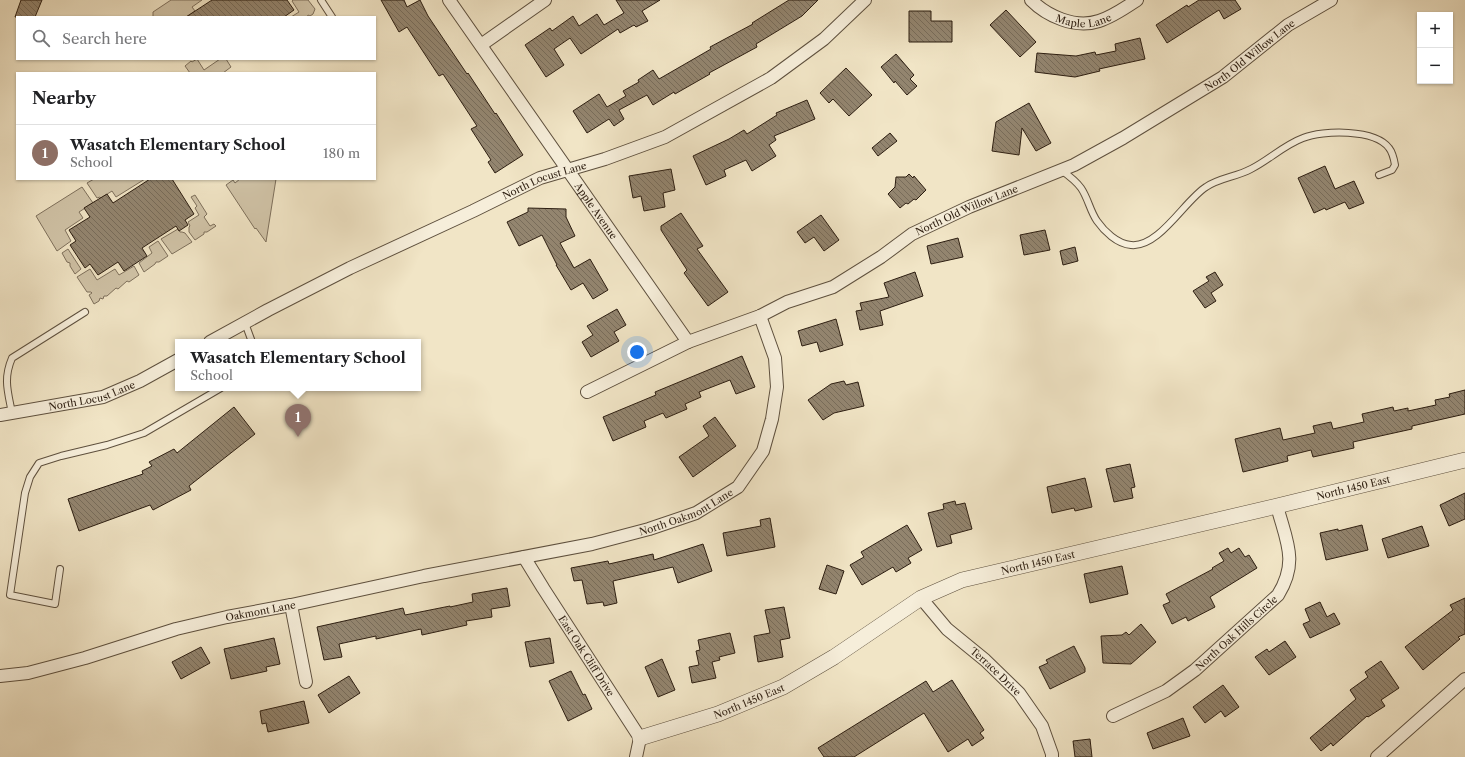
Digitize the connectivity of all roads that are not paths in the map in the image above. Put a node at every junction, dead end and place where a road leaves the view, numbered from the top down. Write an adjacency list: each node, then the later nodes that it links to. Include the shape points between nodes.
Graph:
1 (321, 0): 8 (lane)
2 (449, 0): 9 (street, Apple Avenue)
3 (545, 0): 9 (street)
4 (865, 0): 10 (street, North Locust Lane, via 824,39 771,78 665,137)
5 (1031, 0): 6 (street, Maple Lane, via 1056,18 1074,24 1098,22)
6 (1137, 0)
7 (1331, 0): 11 (street, North Old Willow Lane, via 1288,24 1216,81 1123,138)
8 (331, 16)
9 (480, 45): 10 (street, Apple Avenue)
10 (568, 170): 15 (street, North Locust Lane, via 540,178 350,268); 18 (street, Apple Avenue)
11 (1061, 170): 12 (lane, via 1081,187 1096,220 1110,236 1130,245 1140,244 1152,238 1205,187 1252,169 1291,144 1315,134 1351,133 1368,135 1383,142 1390,148 1395,165 1392,170); 14 (street, North Old Willow Lane, via 969,207 912,234 881,257 833,286 787,302)
12 (1379, 175)
13 (85, 312): 22 (lane, via 12,358 6,380)
14 (760, 316): 18 (street, North Old Willow Lane); 25 (street, North Oakmont Lane, via 775,358 777,387 763,451 738,487 696,513 649,529 592,544)
15 (245, 323): 16 (street, North Locust Lane); 17 (lane)
16 (216, 339)
17 (251, 339)
18 (688, 342): 21 (street, North Old Willow Lane)
19 (175, 362): 22 (street, North Locust Lane, via 103,397)
20 (216, 391): 26 (lane, via 144,433 39,463 30,477 25,493 10,595 55,604)
21 (588, 392)
22 (6, 414)
23 (1465, 460): 24 (street, North 1450 East)
24 (1277, 506): 27 (street, North 1450 East, via 962,580); 32 (street, North Oak Hills Circle, via 1290,563 1284,586 1278,596 1195,670 1166,691)
25 (524, 557): 28 (street, Oakmont Lane); 33 (street, East Oak Cliff Drive)
26 (60, 569)
27 (921, 598): 33 (street, North 1450 East, via 834,657 783,686 718,714); 35 (street, Terrace Drive, via 947,629 985,660 1019,693 1042,726)
28 (291, 605): 29 (street, Oakmont Lane, via 220,618 85,658 28,673); 31 (street)
29 (0, 676)
30 (1465, 679): 36 (street)
31 (306, 682)
32 (1113, 716)
33 (640, 738): 34 (street)
34 (636, 757)
35 (1052, 757)
36 (1377, 757)

